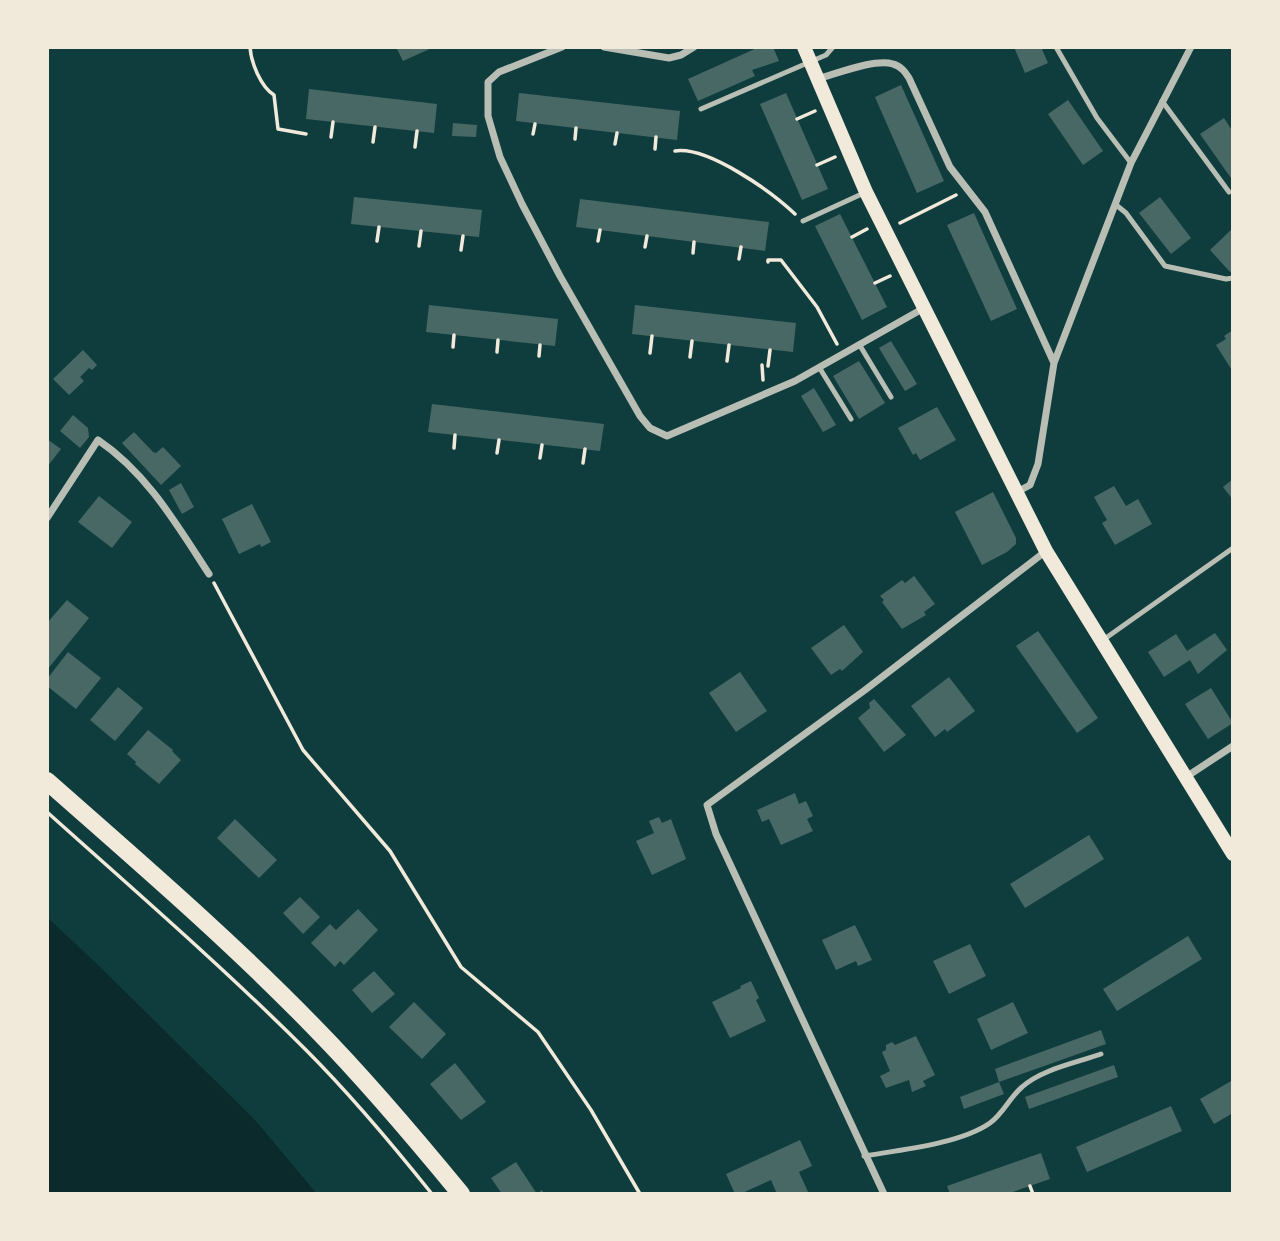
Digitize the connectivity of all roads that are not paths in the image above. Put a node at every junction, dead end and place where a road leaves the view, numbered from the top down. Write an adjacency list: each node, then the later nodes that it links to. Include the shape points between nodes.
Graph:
1 (562, 47): 21 (street, via 499,72 488,82 488,116 500,157 522,204 640,416 650,428 667,436)
2 (604, 47): 3 (street, via 669,58)
3 (694, 47)
4 (804, 47): 8 (main road)
5 (833, 47): 8 (lane)
6 (1056, 47): 12 (lane, via 1097,118)
7 (1191, 47): 10 (street)
8 (810, 62): 9 (main road); 11 (lane)
9 (817, 79): 13 (main road); 20 (street, via 874,64 896,64 909,78 950,167 985,212)
10 (1162, 101): 12 (street); 14 (lane)
11 (701, 109)
12 (1131, 163): 15 (street)
13 (866, 192): 16 (lane); 18 (main road)
14 (1229, 192)
15 (1115, 204): 17 (lane, via 1165,266); 20 (street)
16 (803, 221)
17 (1233, 278)
18 (923, 309): 19 (street); 24 (main road)
19 (859, 344): 21 (street); 22 (lane)
20 (1054, 363): 24 (street, via 1038,464 1030,485)
21 (819, 367): 23 (lane)
22 (891, 397)
23 (851, 419)
24 (1016, 493): 27 (main road)
25 (47, 519): 28 (street, via 98,440 120,454 166,507)
26 (1233, 548): 29 (lane)
27 (1046, 551): 29 (main road); 35 (street, via 707,805 716,834)
28 (208, 574)
29 (1103, 640): 31 (main road)
30 (1233, 746): 31 (street)
31 (1186, 777): 33 (main road)
32 (47, 781): 36 (main road, via 228,943 316,1029 391,1109)
33 (1233, 854)
34 (1101, 1054): 35 (lane, via 1023,1086 990,1123 964,1135)
35 (864, 1156): 37 (street)
36 (461, 1194)
37 (884, 1194)

